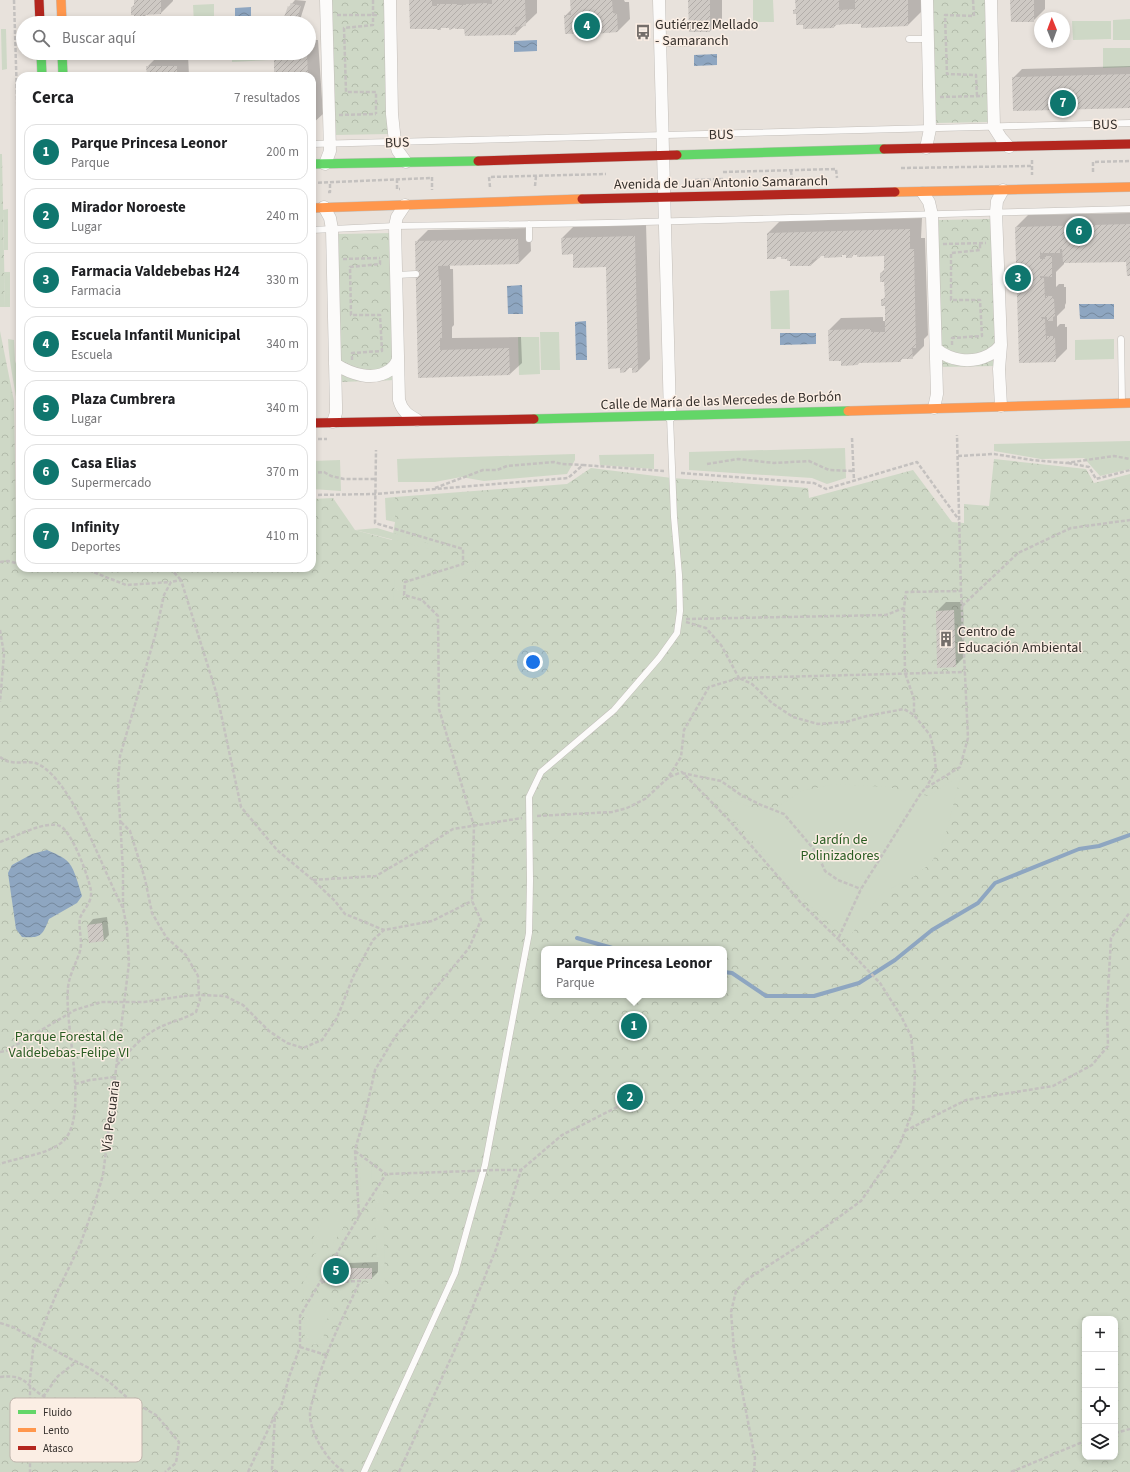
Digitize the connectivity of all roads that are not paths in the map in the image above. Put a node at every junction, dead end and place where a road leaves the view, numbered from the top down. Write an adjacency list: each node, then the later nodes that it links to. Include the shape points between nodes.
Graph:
1 (39, 0): 8 (street)
2 (61, 0): 9 (street)
3 (326, 0): 24 (street)
4 (390, 0): 22 (street, via 392,114)
5 (659, 0): 12 (street)
6 (927, 0): 11 (street)
7 (990, 0): 19 (street)
8 (40, 16)
9 (62, 16)
10 (909, 39): 11 (lane)
11 (928, 39): 20 (street)
12 (660, 43): 13 (lane); 21 (street)
13 (689, 43)
14 (41, 60): 16 (street)
15 (62, 60): 17 (street)
16 (42, 72)
17 (63, 72)
18 (1130, 124): 19 (lane, BUS)
19 (994, 127): 20 (lane, BUS); 26 (street)
20 (930, 129): 21 (lane, BUS); 27 (street)
21 (663, 135): 22 (lane, BUS); 28 (street)
22 (395, 142): 24 (lane, BUS); 29 (street)
23 (316, 144): 24 (lane, BUS)
24 (330, 144): 31 (street)
25 (1130, 144): 26 (street, Avenida de Juan Antonio Samaranch)
26 (1009, 147): 27 (street, Avenida de Juan Antonio Samaranch)
27 (926, 148): 28 (street, Avenida de Juan Antonio Samaranch)
28 (664, 156): 29 (street, Avenida de Juan Antonio Samaranch); 35 (street)
29 (406, 162): 31 (street, Avenida de Juan Antonio Samaranch)
30 (316, 164): 31 (street, Avenida de Juan Antonio Samaranch)
31 (325, 164)
32 (1130, 187): 33 (street, Avenida de Juan Antonio Samaranch)
33 (1003, 190): 34 (street, Avenida de Juan Antonio Samaranch); 40 (street, via 997,202)
34 (923, 193): 35 (street, Avenida de Juan Antonio Samaranch); 41 (street, via 929,202)
35 (664, 197): 36 (street, Avenida de Juan Antonio Samaranch); 42 (street)
36 (405, 205): 37 (street, Avenida de Juan Antonio Samaranch); 44 (street, via 397,217)
37 (324, 207): 38 (street, Avenida de Juan Antonio Samaranch); 45 (street)
38 (316, 208)
39 (1130, 208): 40 (lane)
40 (996, 212): 41 (lane); 51 (street)
41 (932, 215): 42 (lane); 52 (street)
42 (665, 221): 43 (lane); 58 (street)
43 (530, 224): 44 (lane); 47 (lane)
44 (395, 226): 45 (lane); 49 (street)
45 (332, 229): 46 (lane); 54 (street)
46 (316, 230)
47 (529, 239)
48 (416, 274): 49 (lane)
49 (397, 275): 53 (street)
50 (1121, 339): 55 (lane)
51 (1001, 345): 52 (street, via 990,355 969,360 944,356); 56 (street)
52 (936, 348): 57 (street, via 937,394)
53 (398, 360): 54 (street, via 391,370 370,376 346,371); 59 (street, via 401,407 406,414)
54 (335, 364): 60 (street, via 336,413)
55 (1126, 403): 56 (street, Calle de María de las Mercedes de Borbón)
56 (1001, 406): 57 (street, Calle de María de las Mercedes de Borbón)
57 (934, 408): 58 (street, Calle de María de las Mercedes de Borbón)
58 (670, 416): 59 (street, Calle de María de las Mercedes de Borbón); 62 (lane, via 679,575 680,611 677,633 614,710 541,772 529,798 529,933 484,1165 455,1273)
59 (417, 420): 60 (street, Calle de María de las Mercedes de Borbón)
60 (333, 422): 61 (street, Calle de María de las Mercedes de Borbón)
61 (316, 423)
62 (364, 1472)

